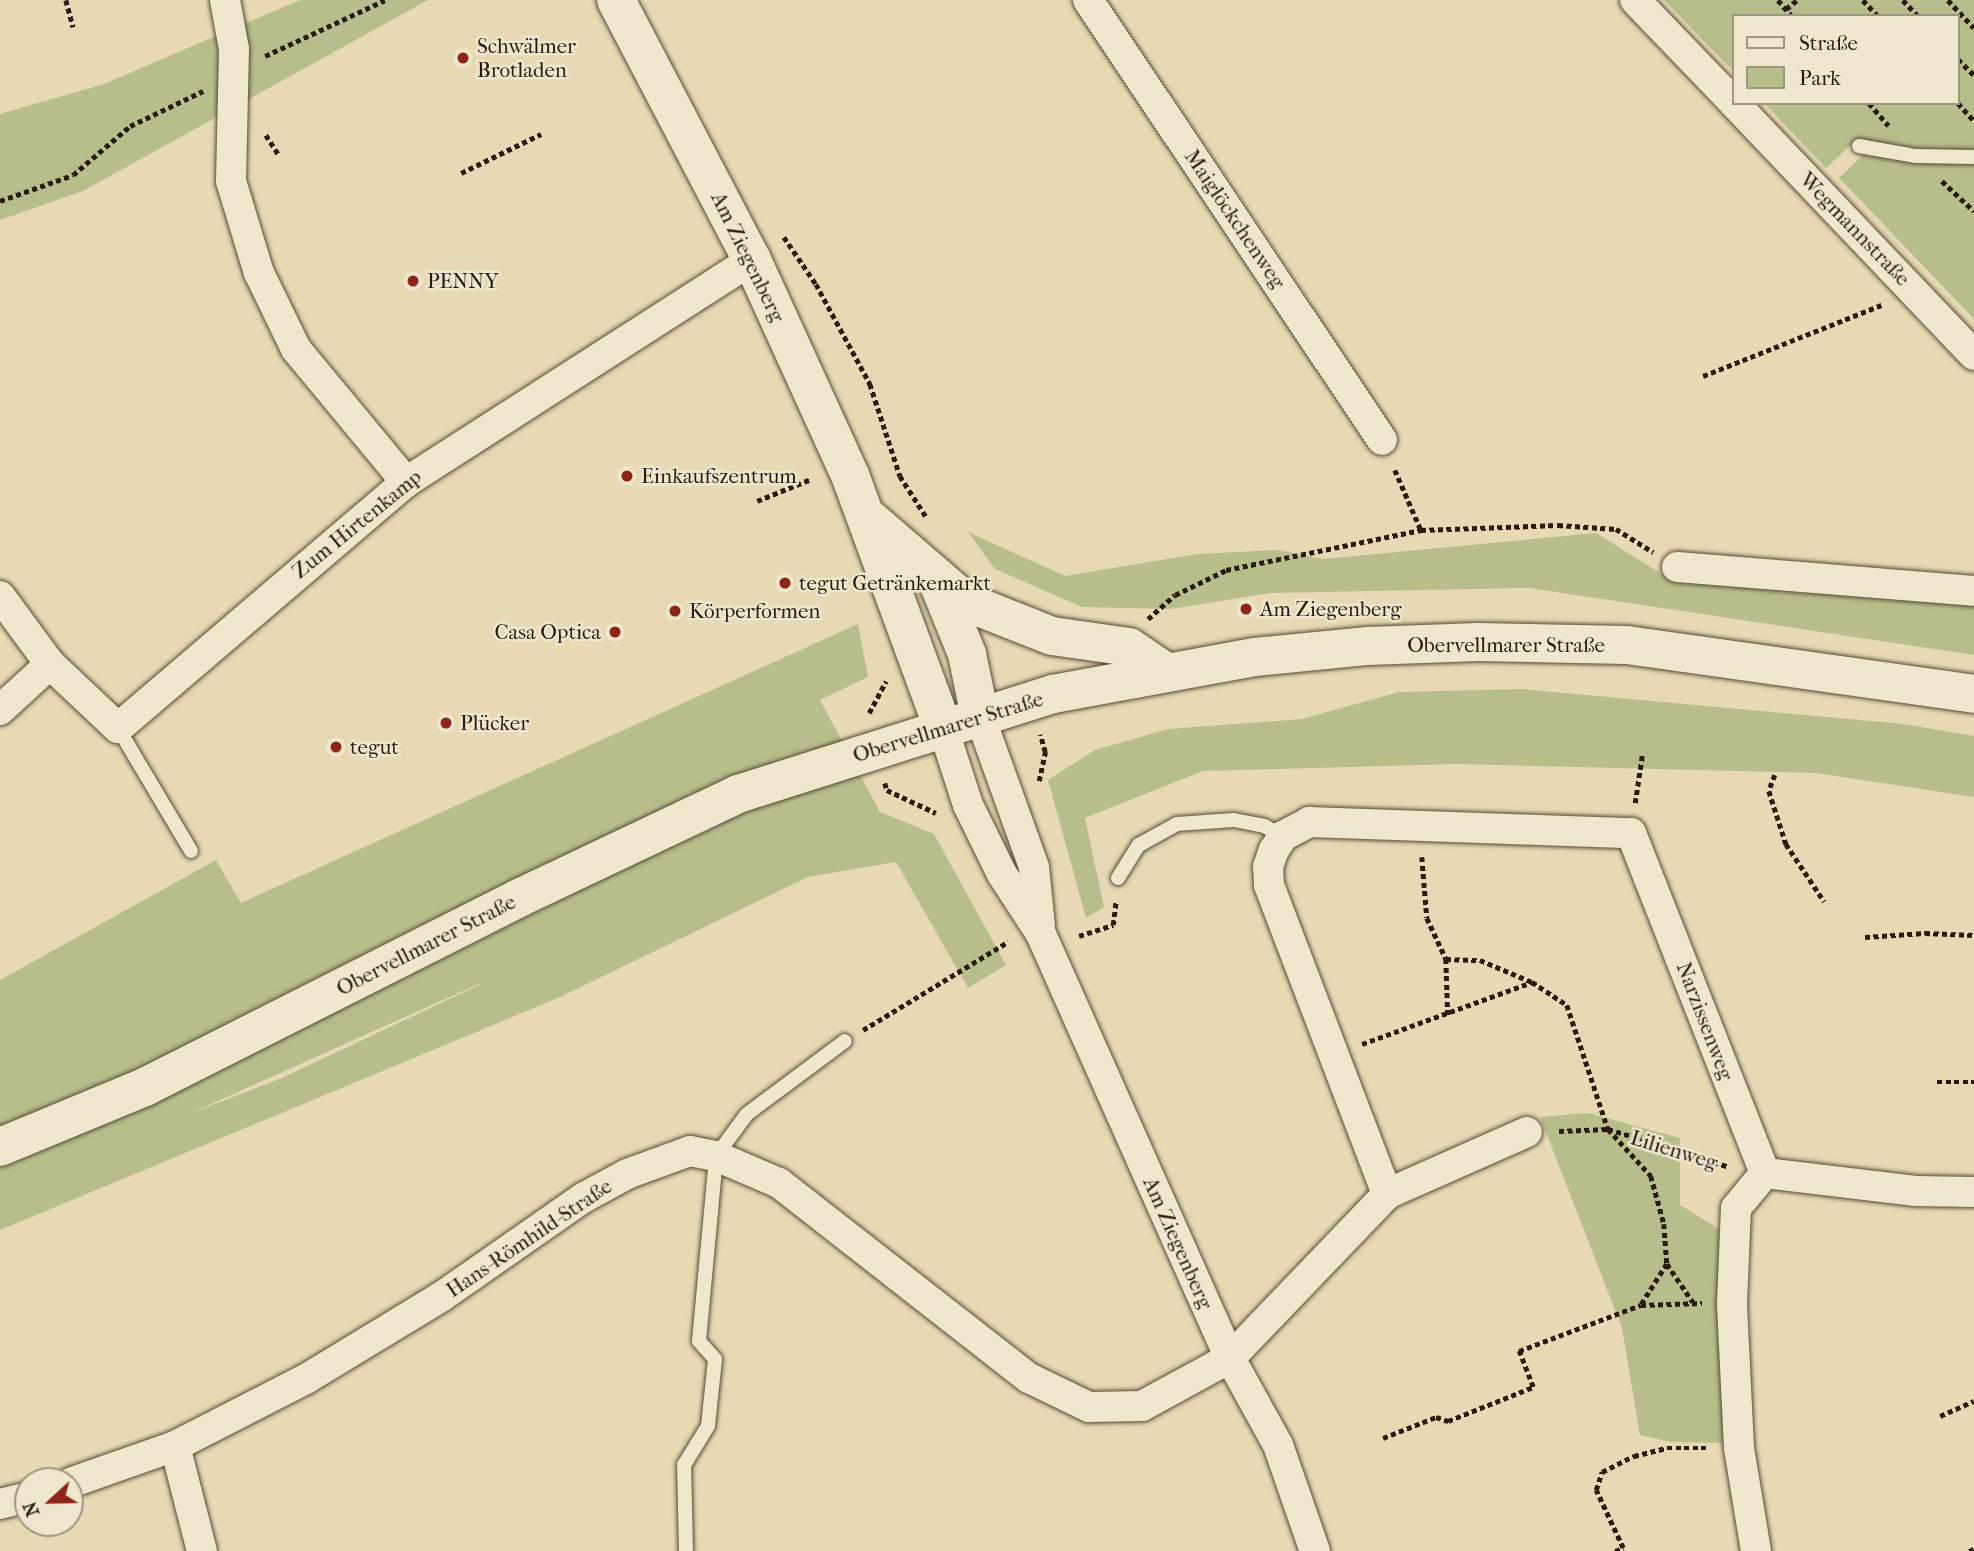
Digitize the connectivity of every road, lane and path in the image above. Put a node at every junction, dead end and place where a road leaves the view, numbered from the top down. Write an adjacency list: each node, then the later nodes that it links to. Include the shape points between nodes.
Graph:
1 (66, 0): 16 (path)
2 (225, 0): 20 (street, via 234,49)
3 (385, 0): 20 (path, via 284,44)
4 (616, 0): 31 (main road, Am Ziegenberg)
5 (1088, 0): 35 (street, Maiglöckchenweg)
6 (1636, 0): 21 (street, Wegmannstraße)
7 (1778, 0): 12 (path)
8 (1797, 0): 12 (path)
9 (1863, 0): 14 (path)
10 (1903, 0): 15 (path)
11 (1948, 0): 17 (path)
12 (1786, 9): 13 (path)
13 (1790, 14)
14 (1876, 14)
15 (1915, 14)
16 (73, 27)
17 (1974, 28)
18 (1960, 60): 19 (path)
19 (1974, 75)
20 (232, 78): 29 (path, via 130,126 73,175); 37 (street, via 231,181 259,273 296,349)
21 (1732, 101)
22 (1736, 105): 32 (street, Wegmannstraße)
23 (1960, 105): 24 (path)
24 (1974, 121)
25 (541, 134): 28 (path)
26 (1860, 146): 27 (lane, via 1916,156)
27 (1974, 157)
28 (461, 173)
29 (0, 201)
30 (782, 234): 40 (path, via 816,284 870,384 900,476)
31 (752, 261): 37 (street, Zum Hirtenkamp); 39 (main road, Am Ziegenberg)
32 (1913, 290): 33 (street, Wegmannstraße); 34 (path)
33 (1974, 355)
34 (1703, 376)
35 (1382, 440): 41 (path)
36 (811, 479): 38 (path)
37 (405, 482): 52 (street, Zum Hirtenkamp)
38 (757, 501)
39 (870, 519): 43 (main road); 53 (main road, Am Ziegenberg)
40 (929, 521)
41 (1421, 530): 42 (path, via 1558,525 1616,530); 46 (path, via 1226,570 1175,595)
42 (1676, 567): 44 (street)
43 (937, 578): 48 (main road, via 966,602 1052,636 1129,647); 51 (main road, via 967,654)
44 (1974, 591)
45 (0, 596): 47 (street)
46 (1144, 622)
47 (50, 664): 50 (street); 52 (street)
48 (1166, 672): 49 (main road, Obervellmarer Straße, via 1368,646 1627,645); 51 (main road, Obervellmarer Straße, via 1053,694)
49 (1974, 694)
50 (0, 710)
51 (980, 717): 53 (main road, Obervellmarer Straße); 64 (street, Am Ziegenberg, via 1034,867)
52 (118, 728): 61 (lane)
53 (943, 728): 64 (street, Am Ziegenberg, via 968,805 1002,874); 78 (main road, Obervellmarer Straße, via 738,794 519,898 145,1087)
54 (1045, 752): 56 (path)
55 (1642, 756): 59 (path)
56 (1039, 773)
57 (1775, 775): 63 (path, via 1769,791 1786,844)
58 (1420, 827): 59 (street); 60 (street, via 1309,822); 69 (path, via 1427,918)
59 (1631, 833): 80 (street, Narzissenweg)
60 (1283, 836): 62 (lane, via 1264,826 1234,820 1177,824 1139,845); 73 (street, via 1268,867 1269,884)
61 (191, 851)
62 (1118, 878): 66 (path, via 1113,925)
63 (1824, 901)
64 (1041, 934): 87 (street, Am Ziegenberg)
65 (1974, 935): 67 (path)
66 (1079, 936)
67 (1865, 937)
68 (1009, 941): 72 (path)
69 (1447, 959): 70 (path, via 1480,960); 71 (path)
70 (1532, 982): 71 (path); 76 (path, via 1567,1005)
71 (1448, 1016): 73 (path)
72 (845, 1041): 79 (lane, via 747,1114)
73 (1333, 1054): 82 (street)
74 (1937, 1082): 75 (path)
75 (1974, 1082)
76 (1608, 1129): 77 (path, Lilienweg); 80 (path, Lilienweg, via 1705,1163); 83 (path, via 1651,1176 1664,1224)
77 (1527, 1132): 82 (street)
78 (0, 1147)
79 (716, 1156): 87 (street, Hans-Römhild-Straße, via 779,1184 1029,1378 1089,1407 1142,1406); 91 (street, Hans-Römhild-Straße, via 690,1151 627,1174 583,1198 441,1297 306,1379); 97 (lane, via 699,1341 715,1359 708,1426 684,1465)
80 (1765, 1173): 81 (street, via 1916,1191); 85 (street, via 1736,1208)
81 (1974, 1192)
82 (1387, 1194): 87 (street)
83 (1667, 1264): 84 (path); 86 (path)
84 (1693, 1302): 85 (path); 86 (path)
85 (1732, 1303): 92 (street)
86 (1641, 1305): 90 (path, via 1519,1351 1533,1387 1448,1421 1436,1417)
87 (1230, 1358): 98 (street, Am Ziegenberg, via 1278,1445)
88 (1974, 1401): 89 (path)
89 (1940, 1416)
90 (1383, 1438)
91 (175, 1446): 93 (street, Hans-Römhild-Straße); 96 (street)
92 (1739, 1448): 95 (path, via 1667,1448 1634,1456 1602,1472 1595,1490); 100 (street)
93 (84, 1478)
94 (1974, 1549): 101 (path)
95 (1624, 1550): 99 (path)
96 (202, 1551)
97 (686, 1551)
98 (1315, 1551)
99 (1615, 1551)
100 (1756, 1551)
101 (1969, 1551)

